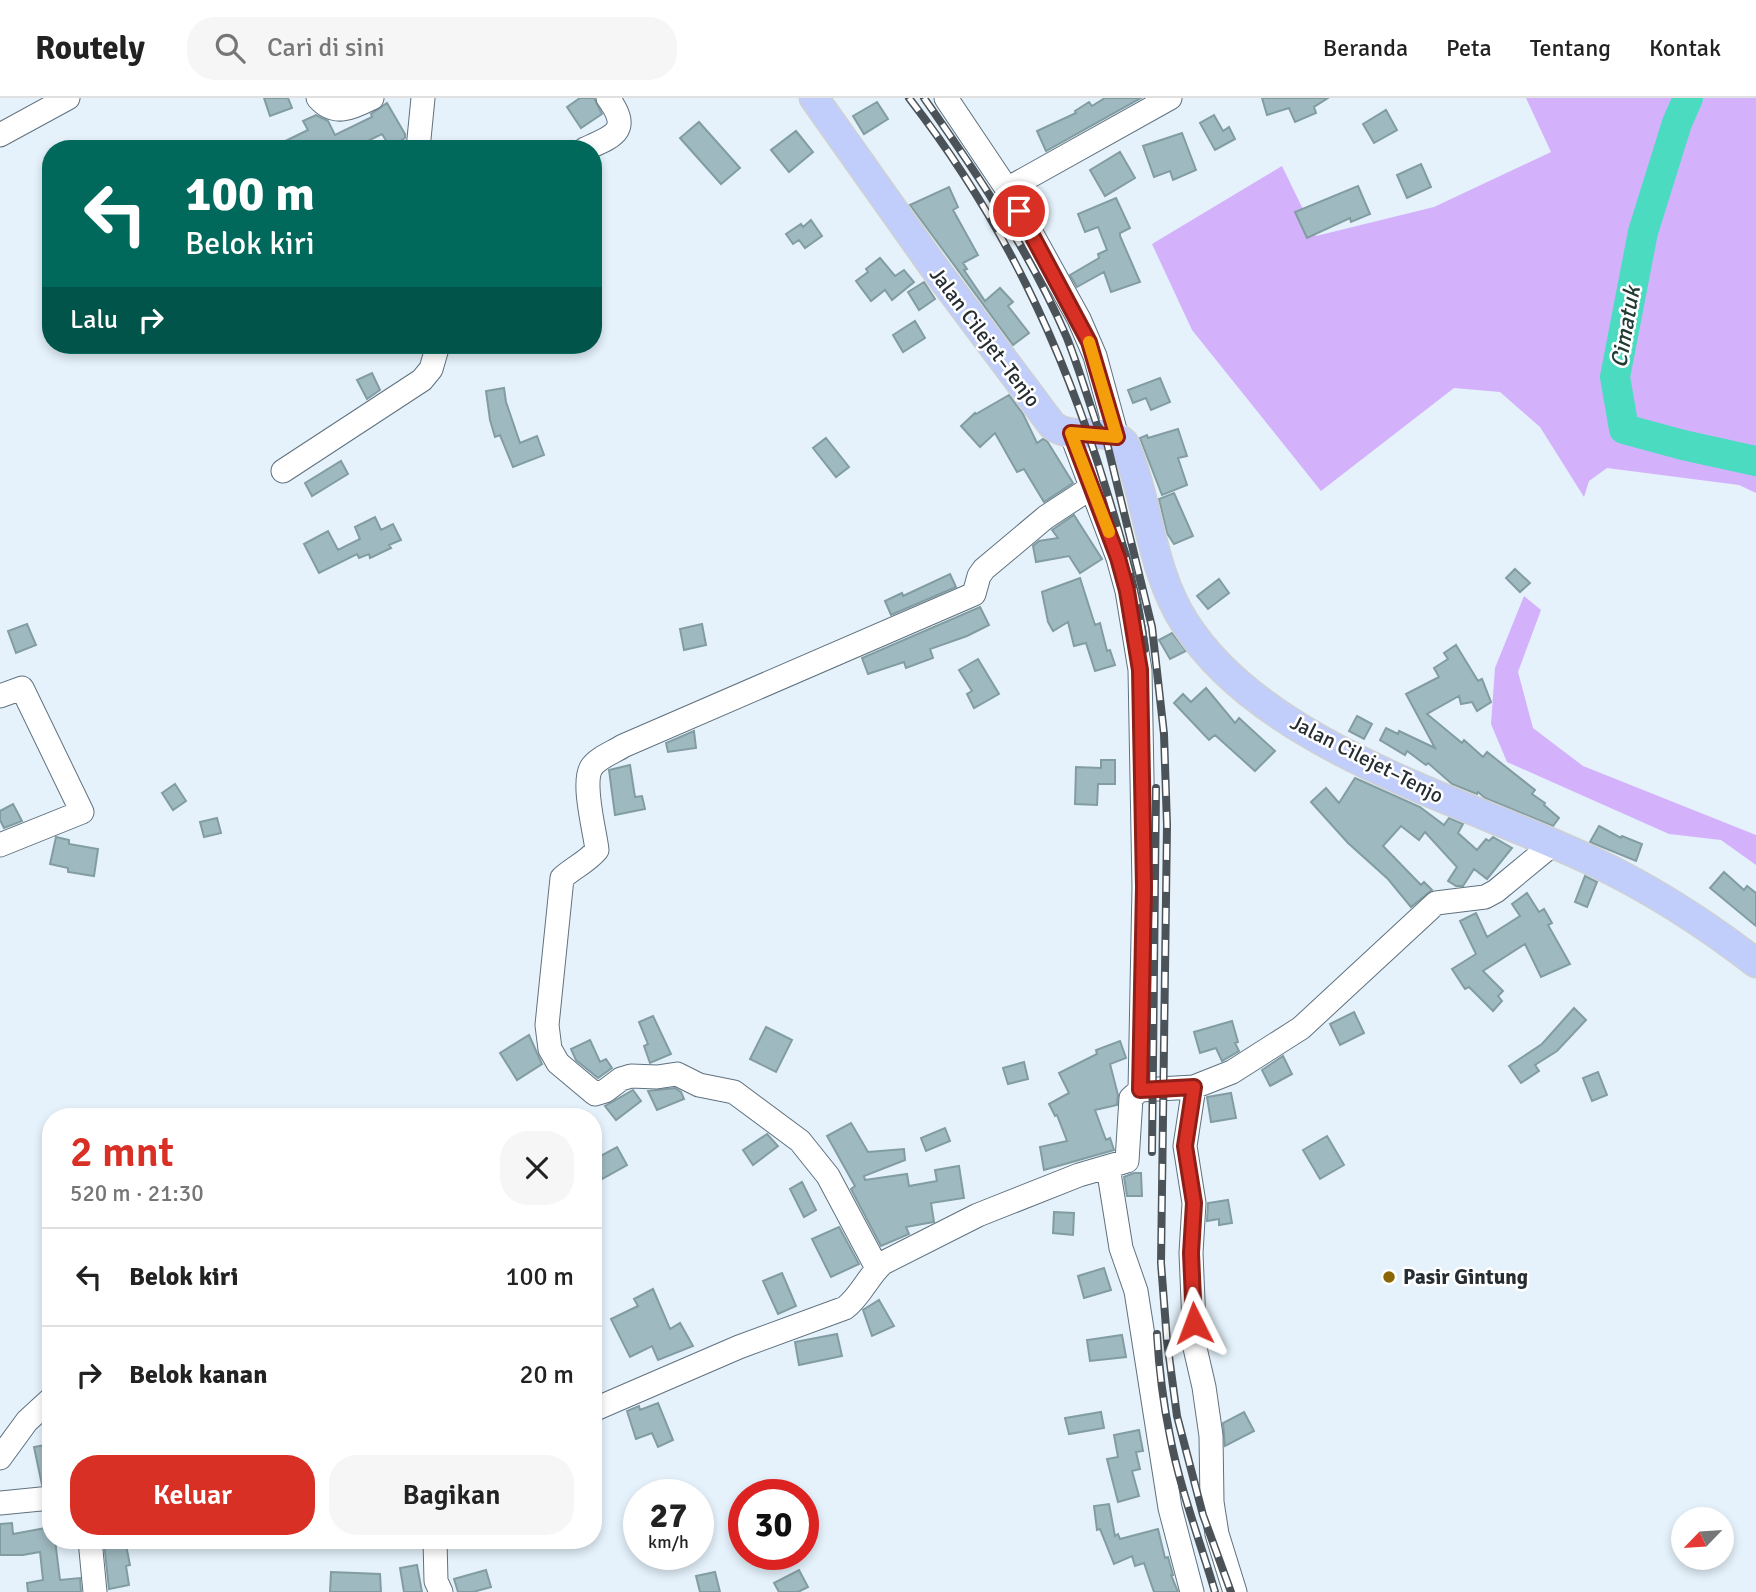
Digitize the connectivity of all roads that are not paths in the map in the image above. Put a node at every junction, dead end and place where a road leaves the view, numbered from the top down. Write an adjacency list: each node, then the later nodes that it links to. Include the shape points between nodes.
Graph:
1 (68, 98): 9 (street)
2 (318, 98): 3 (street, via 343,110)
3 (372, 98)
4 (422, 98): 10 (street)
5 (608, 98): 11 (street, via 619,113 618,127)
6 (814, 98): 14 (main road, Jalan Cilejet–Tenjo, via 1048,420 1056,429)
7 (946, 98): 12 (street)
8 (1170, 98): 12 (street)
9 (0, 135)
10 (419, 140)
11 (602, 142)
12 (1007, 190): 15 (street, via 1089,342)
13 (435, 354): 16 (street, via 422,380)
14 (1071, 433): 15 (main road, Jalan Cilejet–Tenjo); 17 (street)
15 (1117, 437): 19 (main road, Jalan Cilejet–Tenjo, via 1126,447 1163,576 1179,613 1201,646 1237,683 1349,755)
16 (283, 471)
17 (1092, 487): 23 (street, via 1125,582 1140,670 1144,887); 25 (street, via 1046,517 984,569 974,594 623,746 591,768 590,816 597,850 562,878 547,1025 550,1049 558,1063 595,1094 631,1076 677,1074 734,1093 807,1148 828,1177)
18 (0, 696): 20 (street, via 22,688 82,813)
19 (1553, 844): 21 (main road, Jalan Cilejet–Tenjo, via 1658,894); 22 (street, via 1486,897 1436,904 1301,1028 1232,1072)
20 (0, 845)
21 (1756, 963)
22 (1194, 1087): 23 (street); 36 (street, via 1185,1146 1194,1203 1195,1348 1211,1436 1217,1534)
23 (1140, 1090): 24 (street, via 1131,1098 1127,1161)
24 (1108, 1167): 25 (street, via 978,1215); 35 (street, via 1119,1239 1136,1292 1170,1508)
25 (877, 1268): 26 (street, via 845,1308 739,1347)
26 (602, 1406)
27 (42, 1407): 28 (street)
28 (0, 1458)
29 (42, 1499): 30 (street)
30 (0, 1503)
31 (91, 1549): 33 (street)
32 (435, 1549): 34 (street)
33 (95, 1592)
34 (441, 1592)
35 (1192, 1592)
36 (1235, 1592)

